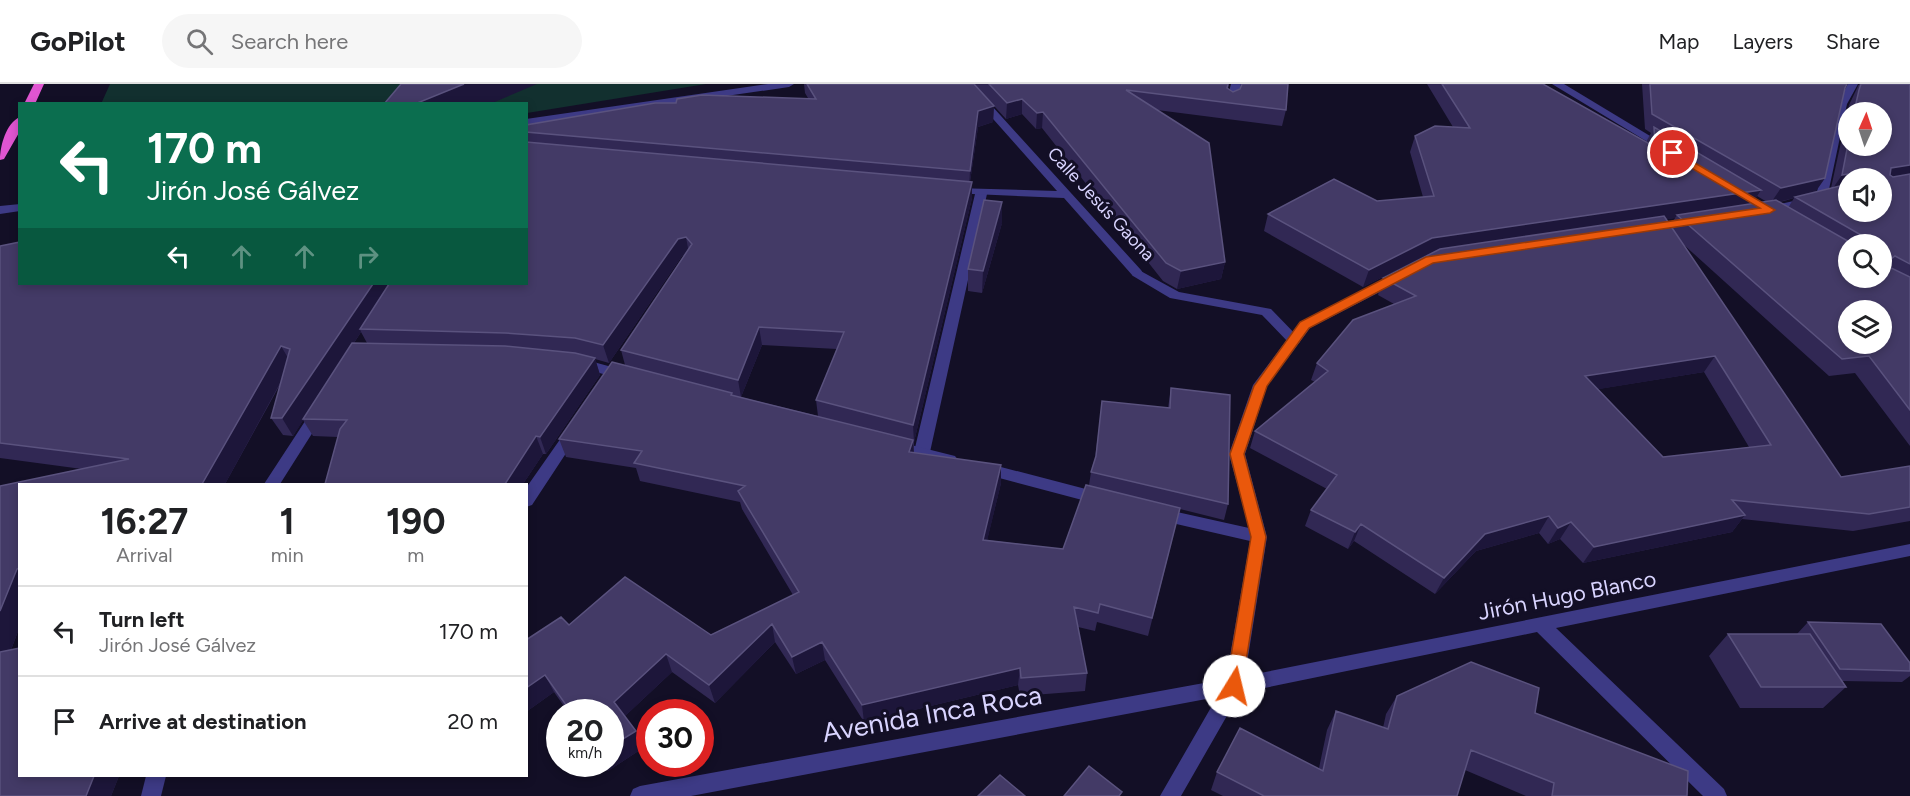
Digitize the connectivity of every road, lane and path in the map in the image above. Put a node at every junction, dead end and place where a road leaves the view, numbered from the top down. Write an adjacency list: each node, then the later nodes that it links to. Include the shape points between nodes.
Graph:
1 (39, 84): 7 (highway)
2 (789, 84): 9 (street)
3 (967, 84): 15 (street, Calle Jesús Gaona)
4 (1236, 84): 8 (street)
5 (1557, 84): 12 (street)
6 (1852, 84): 17 (street, via 1842,104)
7 (30, 102)
8 (1231, 103)
9 (528, 122)
10 (18, 124): 11 (highway)
11 (0, 156)
12 (1678, 156)
13 (947, 191): 14 (street)
14 (981, 194): 15 (street); 28 (street)
15 (1066, 195): 22 (street, Calle Jesús Gaona, via 1137,273 1175,295 1266,312)
16 (1838, 195): 17 (street)
17 (1822, 197): 20 (street)
18 (18, 207): 19 (street)
19 (0, 210)
20 (1747, 213)
21 (1411, 270): 22 (street, via 1305,325)
22 (1294, 340): 33 (street, via 1260,386 1237,454)
23 (569, 362): 24 (street)
24 (636, 378)
25 (327, 400): 29 (street)
26 (580, 422): 30 (street)
27 (880, 442): 28 (street)
28 (922, 452): 31 (street)
29 (273, 483)
30 (528, 498)
31 (1119, 504)
32 (1142, 510): 33 (street)
33 (1259, 537): 36 (street)
34 (1910, 549): 35 (street, Jirón Hugo Blanco)
35 (1539, 623): 36 (street, Jirón Hugo Blanco); 41 (street)
36 (1234, 686): 39 (street, Avenida Inca Roca); 40 (street)
37 (156, 777): 38 (street)
38 (151, 796)
39 (640, 796)
40 (1170, 796)
41 (1717, 796)

